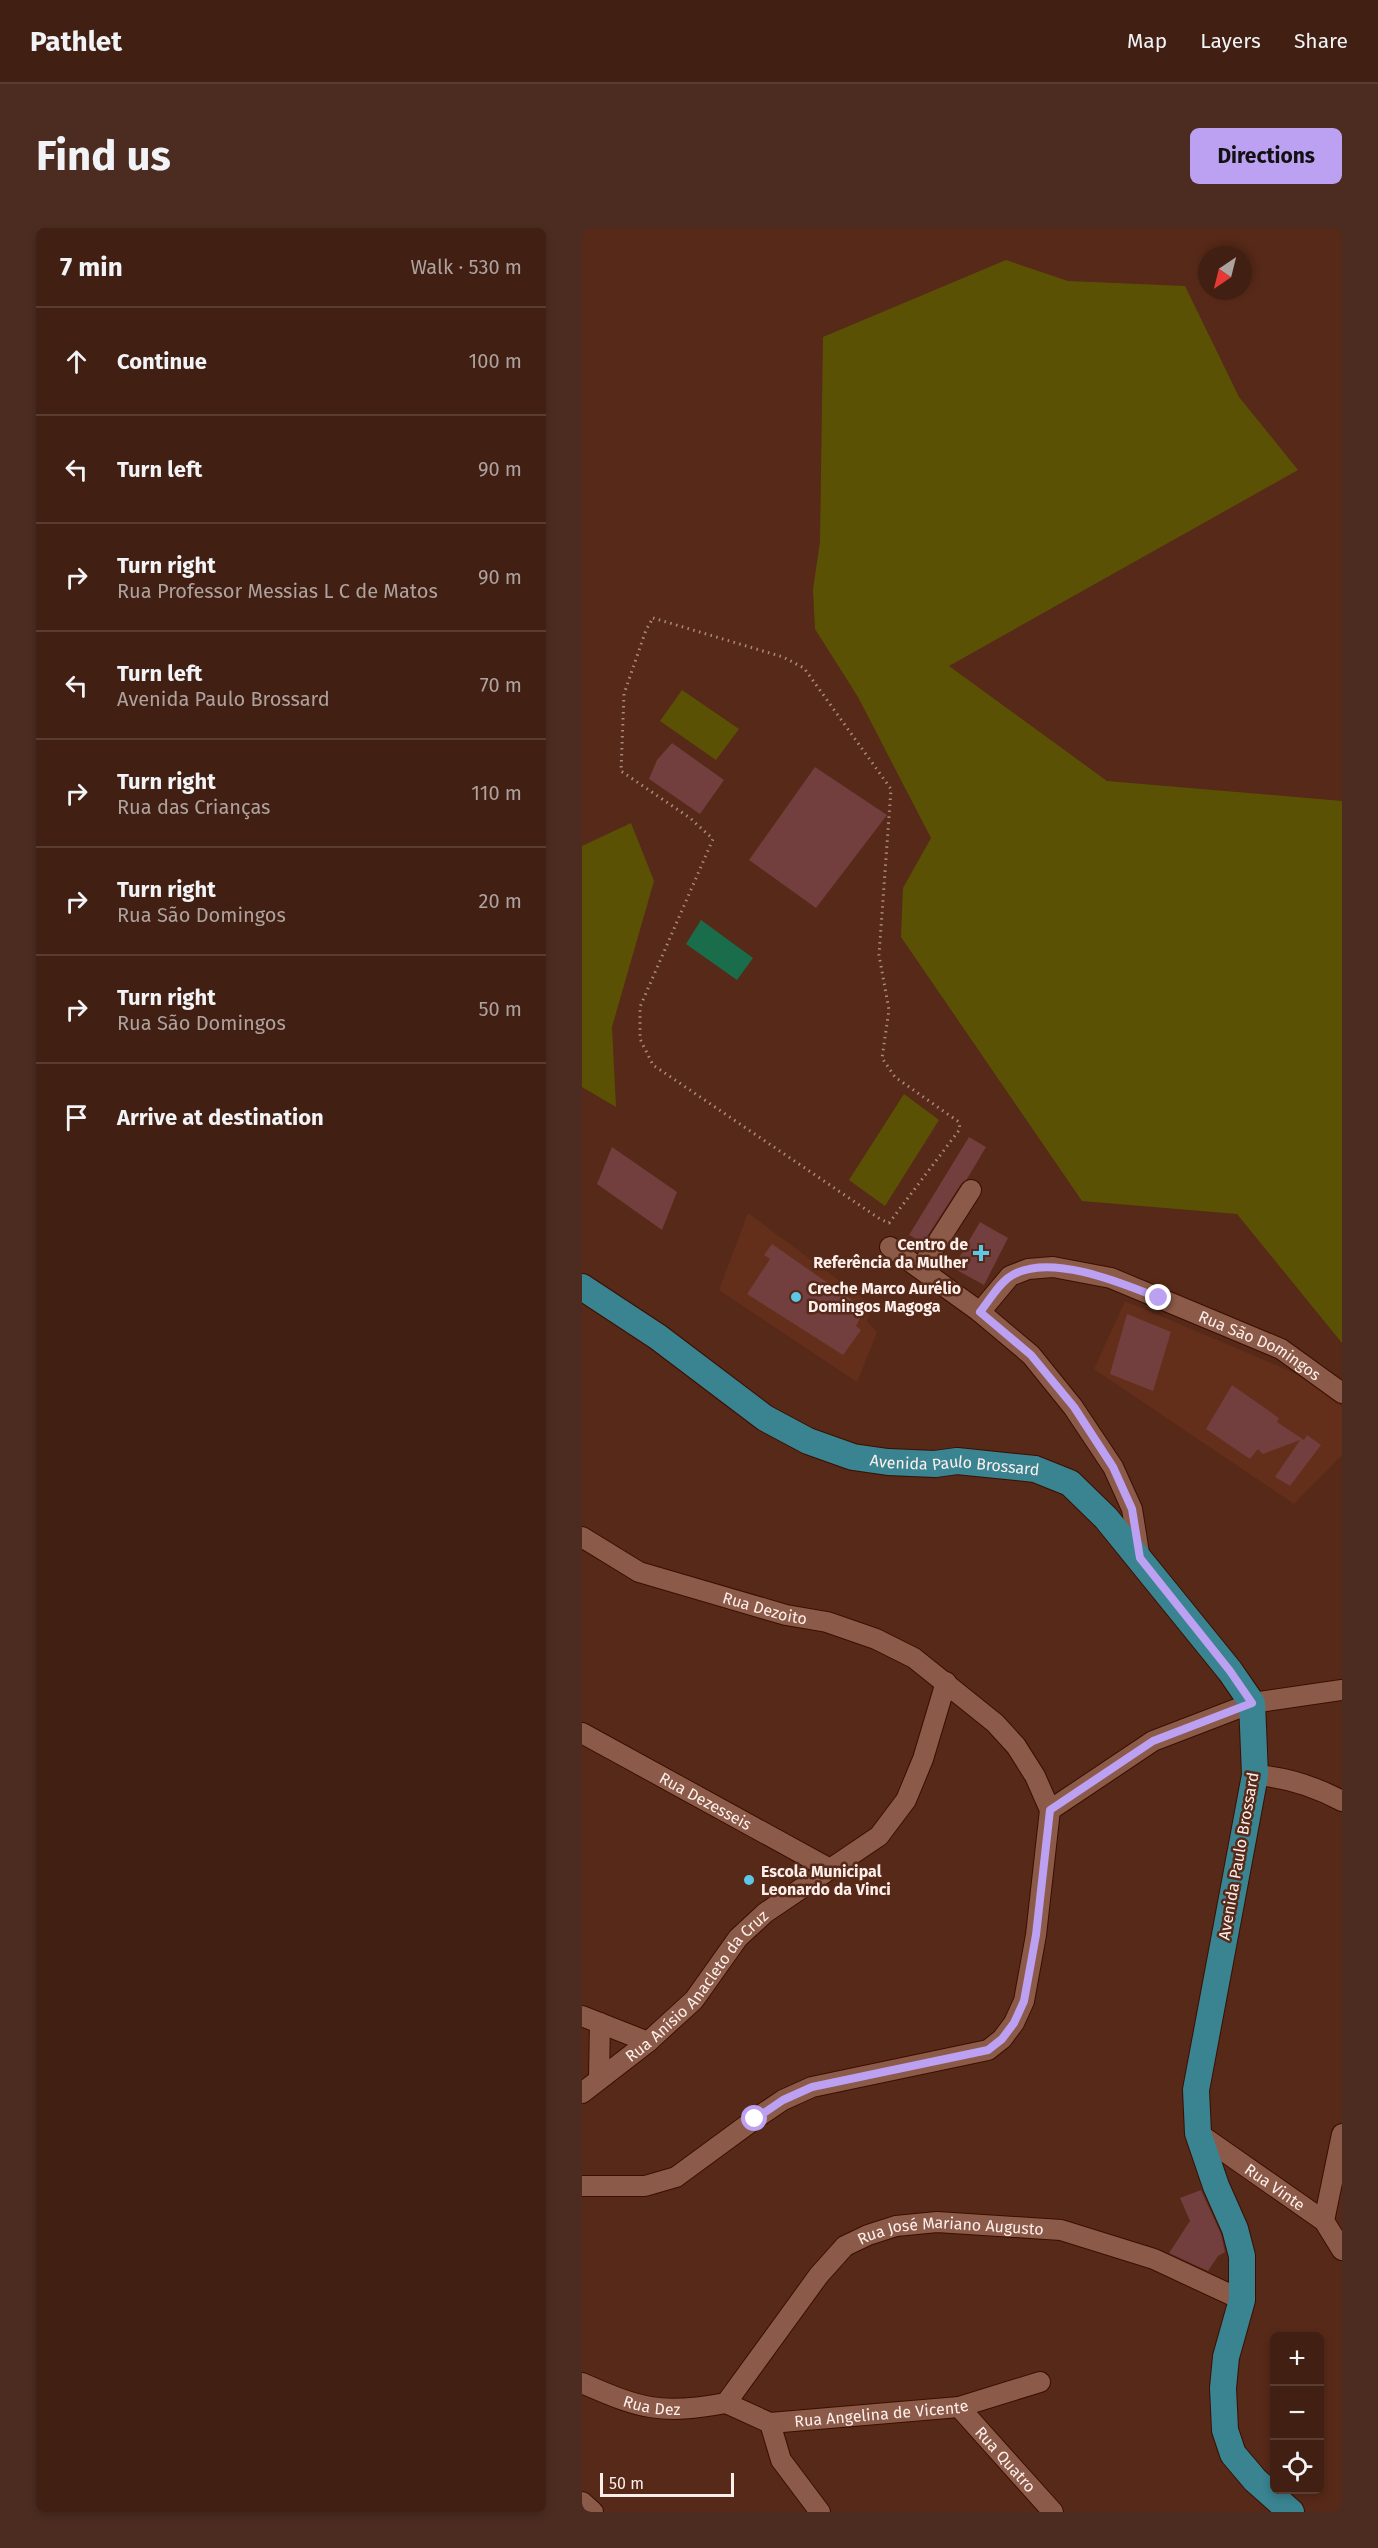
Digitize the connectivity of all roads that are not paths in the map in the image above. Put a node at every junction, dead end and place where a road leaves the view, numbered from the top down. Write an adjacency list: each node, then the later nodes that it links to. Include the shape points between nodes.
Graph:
1 (971, 1190): 3 (street)
2 (890, 1247): 3 (street)
3 (921, 1268): 5 (street)
4 (582, 1287): 8 (main road, Avenida Paulo Brossard, via 658,1337 765,1418 808,1441 853,1457 888,1462 957,1461 1035,1468 1070,1483)
5 (980, 1312): 6 (street, Rua São Domingos, via 1010,1276 1028,1269 1053,1267 1111,1278 1281,1349); 8 (street, via 1031,1355 1074,1407 1113,1467 1132,1509)
6 (1342, 1393)
7 (582, 1537): 9 (street, Rua Dezoito, via 639,1572 786,1615 826,1622 876,1640 914,1658)
8 (1140, 1558): 11 (main road, Avenida Paulo Brossard)
9 (946, 1682): 15 (street, Rua Dezoito, via 1016,1746); 16 (street, Rua Anísio Anacleto da Cruz, via 923,1760 906,1800 879,1836)
10 (1342, 1690): 11 (street)
11 (1252, 1703): 13 (main road, Avenida Paulo Brossard); 15 (street, via 1153,1741)
12 (582, 1733): 16 (street, Rua Dezesseis)
13 (1255, 1775): 14 (street, via 1280,1776); 21 (main road, Avenida Paulo Brossard, via 1196,2091)
14 (1342, 1801)
15 (1050, 1810): 23 (street, via 1024,2001 1002,2039 988,2050 812,2087 783,2100 676,2177 645,2186)
16 (830, 1869): 18 (street, Rua Anísio Anacleto da Cruz, via 765,1913 738,1938 694,2000)
17 (591, 2019): 18 (street); 19 (street)
18 (648, 2042): 19 (street, Rua Anísio Anacleto da Cruz)
19 (599, 2077): 20 (street, Rua Anísio Anacleto da Cruz)
20 (582, 2092)
21 (1198, 2133): 24 (street, Rua Vinte); 26 (main road, Avenida Paulo Brossard, via 1242,2256)
22 (1342, 2134): 24 (street)
23 (582, 2186)
24 (1324, 2221): 25 (street, Rua Vinte)
25 (1342, 2250)
26 (1242, 2300): 29 (street, Rua José Mariano Augusto, via 1154,2259 1061,2230 937,2222 896,2226 845,2247 819,2275); 36 (main road, Avenida Paulo Brossard, via 1226,2357 1225,2430 1233,2454)
27 (1040, 2382): 30 (street, Rua Angelina de Vicente)
28 (582, 2383): 29 (street, Rua Dez, via 649,2408 681,2410)
29 (726, 2403): 31 (street, Rua Angelina de Vicente)
30 (959, 2407): 31 (street, Rua Angelina de Vicente); 35 (street, Rua Quatro)
31 (770, 2423): 34 (street, via 781,2460)
32 (582, 2502): 33 (street)
33 (593, 2512)
34 (820, 2512)
35 (1053, 2512)
36 (1291, 2512)

